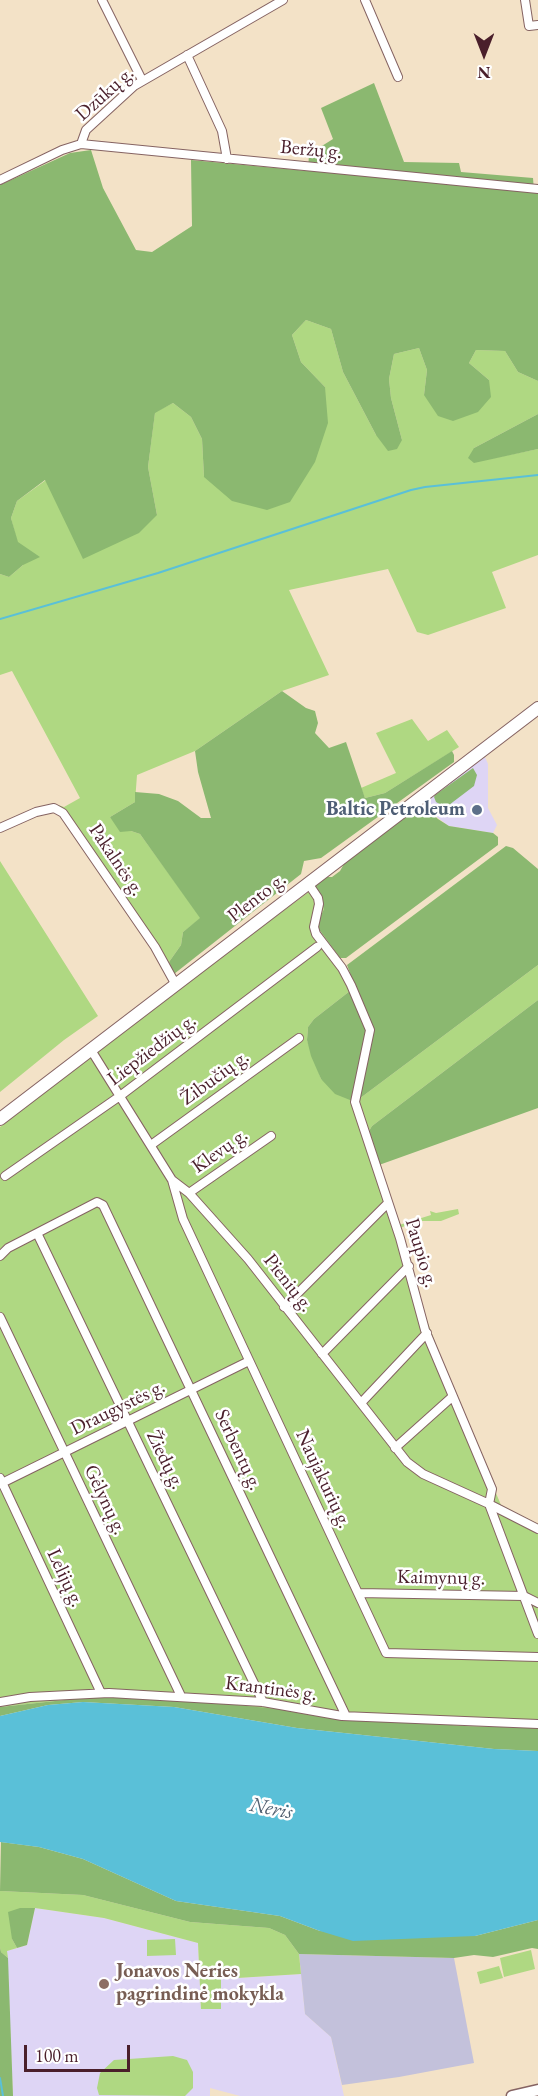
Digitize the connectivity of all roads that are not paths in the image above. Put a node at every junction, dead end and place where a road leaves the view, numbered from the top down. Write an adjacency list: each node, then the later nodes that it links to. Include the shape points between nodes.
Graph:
1 (102, 0): 8 (street)
2 (283, 0): 6 (street, Dzūkų g.)
3 (365, 0): 7 (street)
4 (525, 0): 5 (street, via 529,26)
5 (538, 25)
6 (187, 55): 8 (street, Dzūkų g.); 10 (street, via 218,120)
7 (398, 77)
8 (142, 80): 9 (street, Dzūkų g., via 86,130)
9 (81, 144): 10 (street, Beržų g.); 11 (street)
10 (227, 159): 12 (street, Beržų g.)
11 (0, 180)
12 (538, 189)
13 (538, 708): 15 (highway, Plento g.)
14 (0, 828): 17 (street, Pakalnės g., via 36,812 54,808 63,813 155,947)
15 (308, 883): 17 (highway, Plento g.); 27 (street, Paupio g., via 319,904 316,934 342,968 370,1030 355,1102)
16 (317, 947): 20 (street, Liepžiedžių g.)
17 (176, 985): 19 (highway, Plento g.)
18 (299, 1038): 23 (street, Žibučių g.)
19 (91, 1050): 20 (street, Pienių g.); 21 (highway, Plento g.)
20 (120, 1096): 23 (street, Pienių g.); 24 (street, Liepžiedžių g.)
21 (0, 1119)
22 (271, 1136): 26 (street, Klevų g.)
23 (151, 1145): 25 (street, Pienių g.)
24 (5, 1176)
25 (172, 1180): 26 (street, Pienių g.); 35 (street, Naujakurių g., via 183,1219)
26 (189, 1193): 31 (street, Pienių g., via 248,1259)
27 (388, 1203): 30 (street, Paupio g.); 31 (street)
28 (37, 1233): 29 (street); 36 (street, Serbentų g., via 100,1202); 39 (street, Žiedų g.)
29 (0, 1256)
30 (409, 1266): 33 (street, Paupio g.); 34 (street)
31 (284, 1307): 34 (street, Pienių g.)
32 (0, 1317): 41 (street, Gėlynų g.)
33 (427, 1333): 37 (street, Paupio g.); 38 (street)
34 (322, 1354): 38 (street, Pienių g.)
35 (249, 1361): 36 (street, Draugystės g.); 45 (street, Naujakurių g.)
36 (192, 1391): 39 (street, Draugystės g.); 54 (street, Serbentų g.)
37 (452, 1397): 40 (street); 43 (street, Paupio g., via 492,1489)
38 (361, 1404): 40 (street, Pienių g.)
39 (128, 1422): 41 (street, Draugystės g.); 53 (street, Žiedų g.)
40 (395, 1448): 43 (street, Pienių g., via 423,1474)
41 (64, 1452): 42 (street, Draugystės g.); 51 (street, Gėlynų g.)
42 (1, 1481): 50 (street, Lelijų g.)
43 (489, 1504): 44 (street, Pienių g.); 46 (street, Paupio g.)
44 (538, 1529)
45 (358, 1593): 46 (street, Kaimynų g.); 49 (street, Naujakurių g., via 386,1653)
46 (524, 1596): 47 (street); 48 (street, Paupio g.)
47 (538, 1603)
48 (538, 1634)
49 (538, 1657)
50 (101, 1693): 51 (street, Krantinės g.); 52 (street, Krantinės g.)
51 (180, 1696): 53 (street, Krantinės g.)
52 (0, 1702)
53 (263, 1702): 54 (street, Krantinės g.)
54 (346, 1716): 55 (street, Krantinės g.)
55 (538, 1724)
56 (538, 2090): 57 (main road)
57 (512, 2096)

